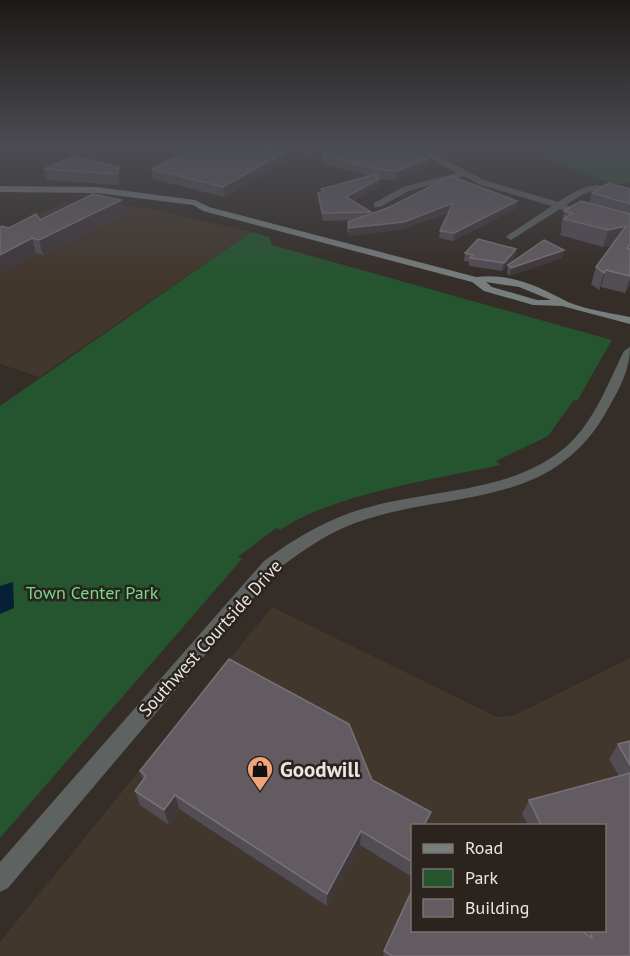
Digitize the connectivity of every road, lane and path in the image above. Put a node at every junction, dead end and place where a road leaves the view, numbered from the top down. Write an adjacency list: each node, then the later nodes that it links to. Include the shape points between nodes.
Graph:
1 (61, 191): 10 (main road, via 113,192 195,203)
2 (403, 191): 8 (street)
3 (513, 191): 9 (street)
4 (582, 191): 9 (street)
5 (613, 191): 6 (street)
6 (630, 195)
7 (0, 196): 10 (main road, via 72,197 186,210)
8 (377, 205)
9 (560, 206): 11 (street); 12 (street)
10 (206, 208): 13 (main road, via 476,280 488,289 527,300 562,303)
11 (600, 218)
12 (511, 237)
13 (630, 321)
14 (630, 351): 15 (street, Southwest Courtside Drive, via 580,441 549,466 507,483 347,519 309,537 270,566)
15 (0, 880)

